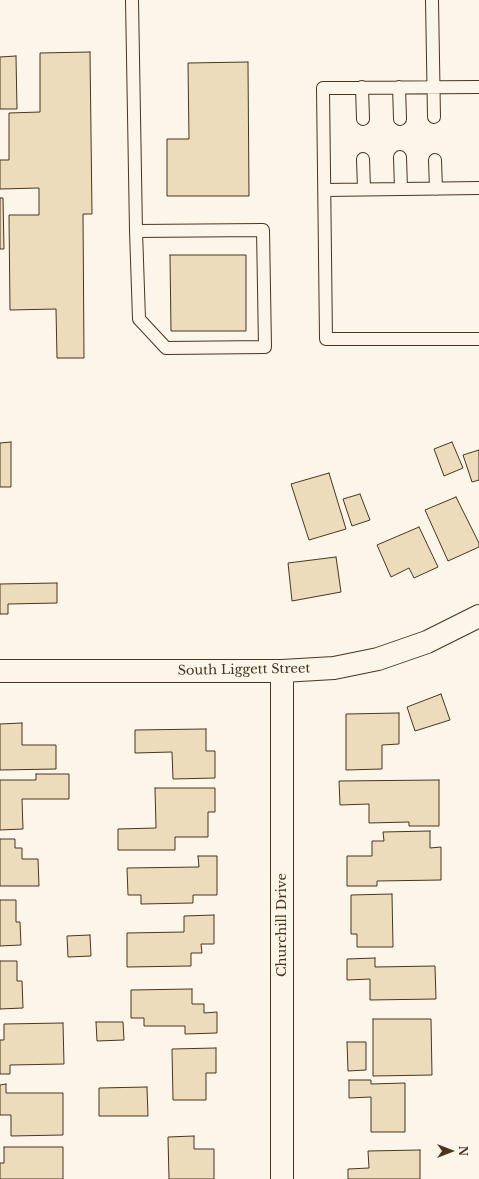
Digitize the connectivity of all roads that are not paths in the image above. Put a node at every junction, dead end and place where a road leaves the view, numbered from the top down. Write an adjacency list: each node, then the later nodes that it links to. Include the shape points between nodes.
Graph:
1 (132, 0): 18 (lane)
2 (432, 0): 3 (lane)
3 (434, 86): 5 (lane); 6 (lane); 7 (lane)
4 (362, 87): 5 (lane); 9 (lane); 16 (lane, via 323,88)
5 (400, 87): 8 (lane)
6 (479, 87)
7 (434, 117)
8 (400, 118)
9 (363, 119)
10 (400, 157): 14 (lane)
11 (363, 159): 17 (lane)
12 (435, 160): 15 (lane)
13 (479, 188): 15 (lane)
14 (401, 189): 15 (lane); 17 (lane)
15 (436, 189)
16 (324, 190): 17 (lane); 19 (lane, via 326,339)
17 (364, 190)
18 (136, 231): 18 (lane, via 263,230 265,347 166,348 139,319)
19 (479, 339)
20 (479, 616): 22 (street, South Liggett Street, via 427,642 378,659 334,668)
21 (0, 671): 22 (street, South Liggett Street)
22 (282, 671): 23 (street, Churchill Drive)
23 (282, 1179)

